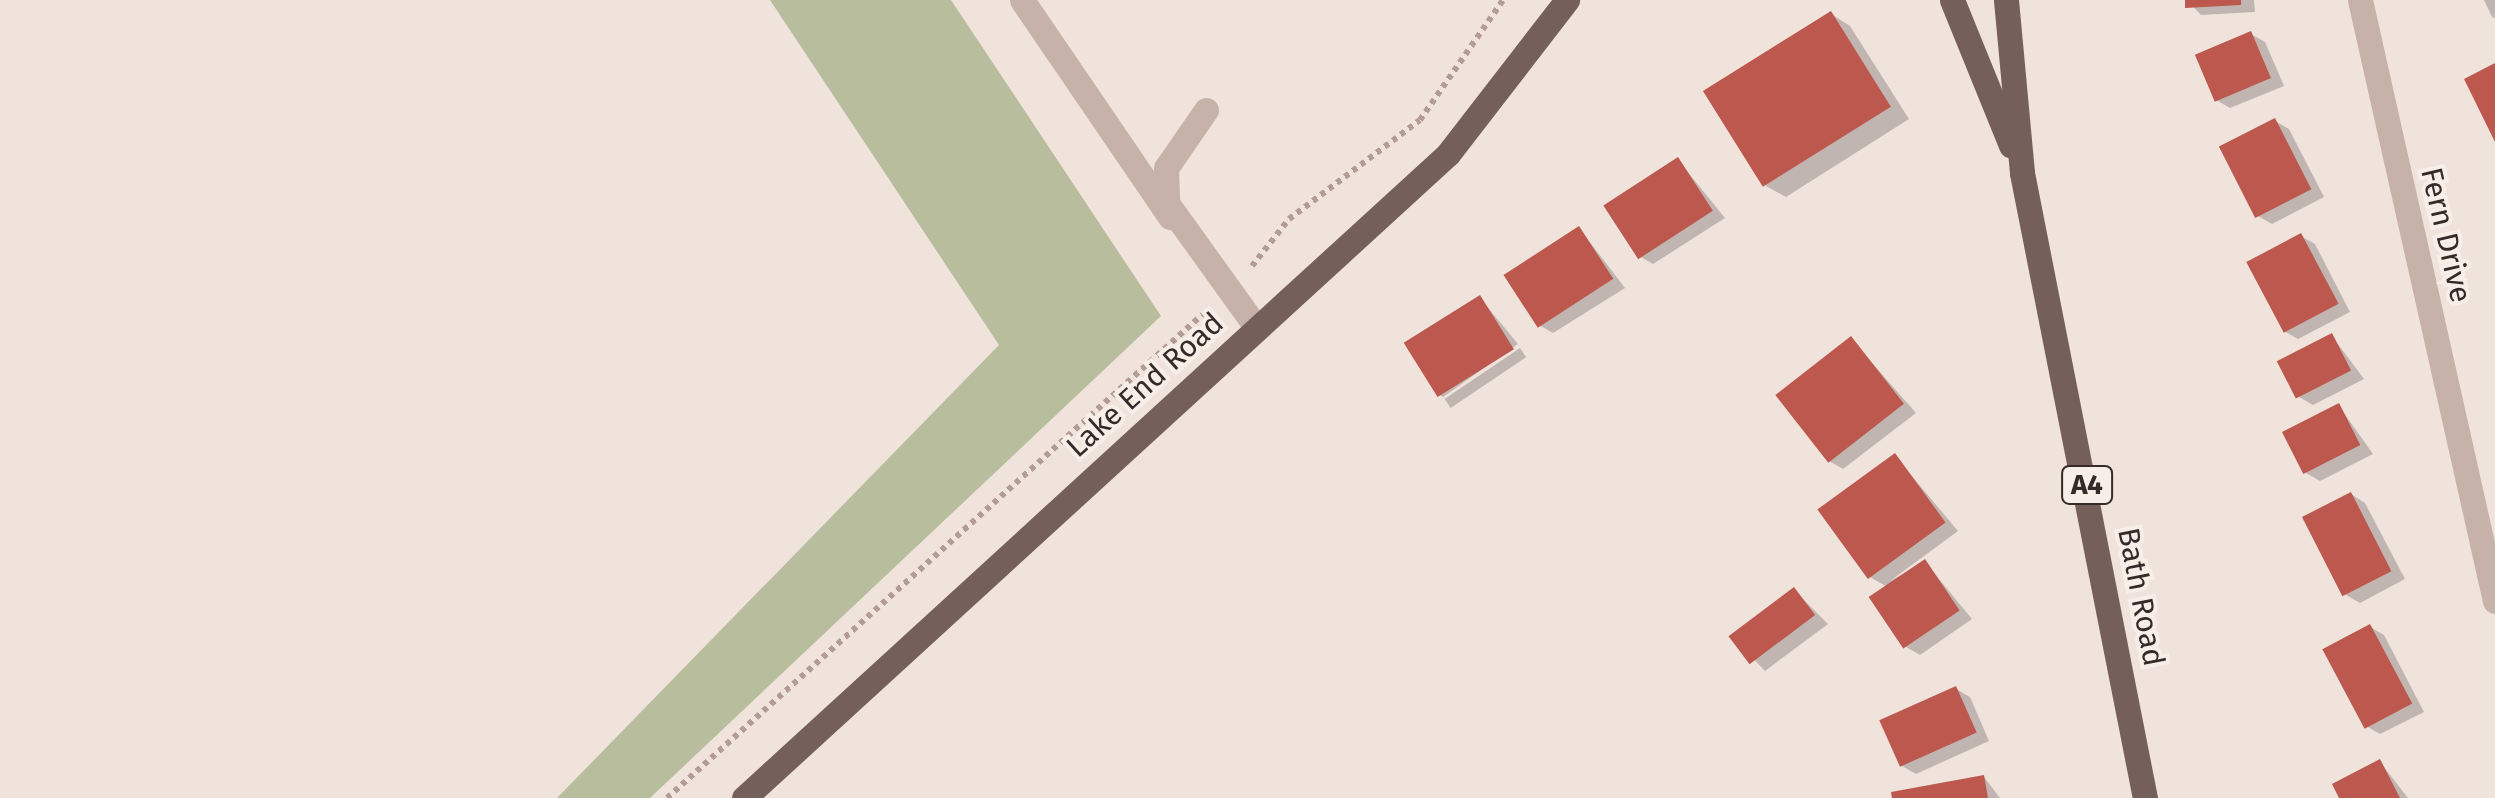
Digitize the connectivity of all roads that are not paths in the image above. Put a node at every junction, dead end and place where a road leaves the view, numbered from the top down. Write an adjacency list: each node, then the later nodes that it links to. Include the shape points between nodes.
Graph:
1 (1022, 0): 8 (street)
2 (1567, 0): 9 (main road, Lake End Road, via 1448,154)
3 (1952, 0): 7 (main road, Bath Road / A4)
4 (2006, 0): 7 (main road, Bath Road / A4)
5 (2360, 0): 10 (street, Fern Drive)
6 (1206, 110): 8 (street, via 1166,168)
7 (2022, 173): 12 (main road, Bath Road / A4)
8 (1170, 217): 9 (street)
9 (1256, 326): 11 (main road, Lake End Road)
10 (2495, 601)
11 (744, 798)
12 (2145, 798)

